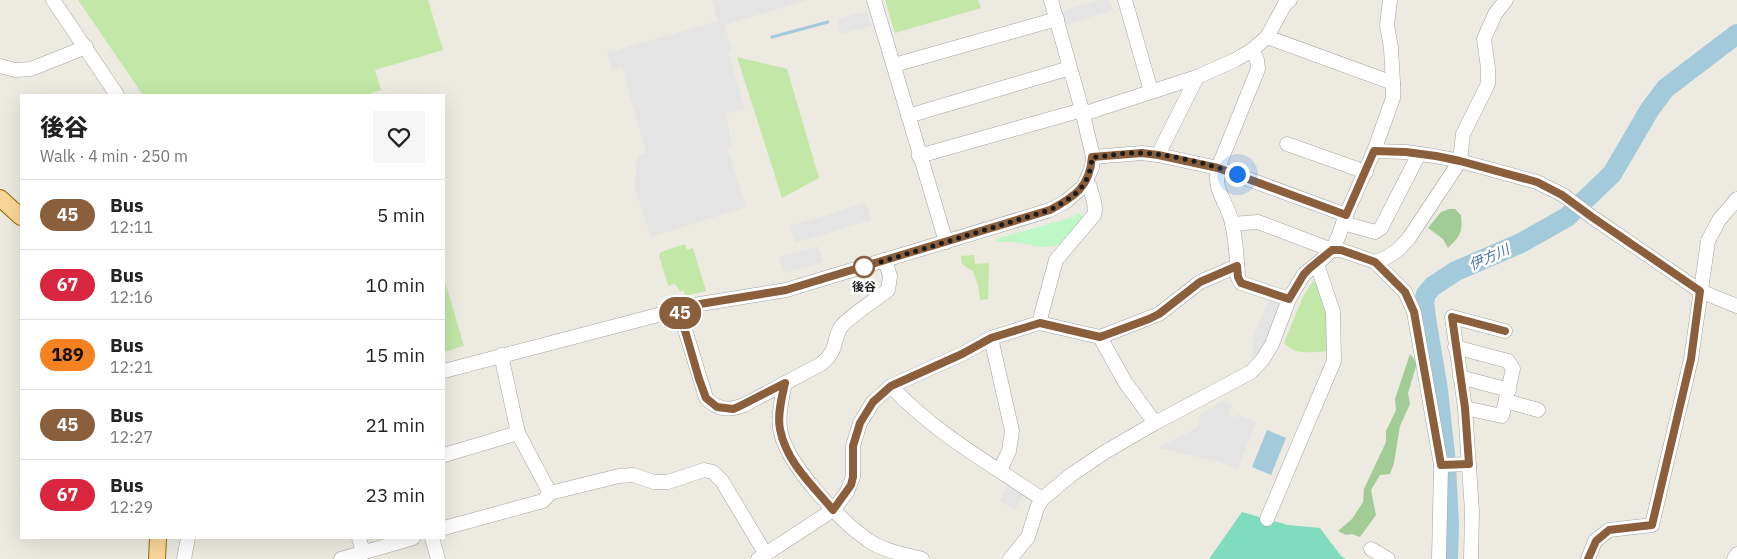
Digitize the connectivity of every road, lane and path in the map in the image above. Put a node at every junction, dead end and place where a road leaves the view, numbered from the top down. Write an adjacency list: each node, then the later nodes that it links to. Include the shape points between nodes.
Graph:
1 (54, 0): 10 (street)
2 (874, 0): 12 (street)
3 (1052, 0): 8 (street)
4 (1125, 0): 17 (street)
5 (1290, 0): 9 (street)
6 (1390, 0): 16 (street, via 1387,25)
7 (1506, 0): 27 (street, via 1495,14 1484,39 1488,84 1463,134)
8 (1057, 18): 12 (street); 14 (street)
9 (1267, 37): 11 (street); 16 (street)
10 (86, 47): 13 (street, via 31,69 15,70); 18 (street)
11 (1252, 50): 15 (street); 28 (street, via 1258,69)
12 (894, 65): 20 (street)
13 (0, 66)
14 (1070, 68): 19 (street); 20 (street)
15 (1196, 77): 17 (street); 24 (street)
16 (1393, 83): 22 (street, via 1393,98)
17 (1151, 91): 19 (street)
18 (117, 94)
19 (1083, 112): 25 (street); 26 (street)
20 (908, 116): 25 (street)
21 (1287, 144): 29 (street)
22 (1374, 151): 23 (street); 29 (street)
23 (1419, 154): 27 (street); 34 (street, via 1381,228 1375,232)
24 (1158, 155): 26 (street, via 1130,153); 28 (street)
25 (919, 156): 36 (street)
26 (1092, 157): 30 (street, via 1092,167)
27 (1460, 161): 39 (street, via 1409,238 1398,250); 42 (street, via 1537,182 1562,195)
28 (1218, 168): 34 (street); 35 (street, via 1217,188)
29 (1366, 172): 34 (street)
30 (1084, 186): 36 (street, via 1050,210); 46 (street, via 1090,187 1094,215 1056,260)
31 (0, 198): 33 (main road)
32 (1737, 198): 42 (street, via 1719,220 1708,241)
33 (20, 217)
34 (1344, 219): 37 (street)
35 (1232, 224): 37 (street, via 1258,222); 41 (street)
36 (946, 242): 38 (street)
37 (1332, 250): 39 (street); 40 (street)
38 (885, 260): 45 (street, via 786,290); 54 (street, via 890,276 888,290 841,327 827,360)
39 (1375, 262): 63 (street, via 1405,292 1414,312)
40 (1317, 264): 43 (street, via 1304,274); 68 (street, via 1333,312 1334,361)
41 (1237, 266): 43 (street, via 1241,283); 48 (street, via 1200,282 1154,316)
42 (1700, 291): 44 (street); 88 (street, via 1691,359 1652,525 1609,530 1596,541)
43 (1289, 299): 59 (street, via 1272,344 1251,372)
44 (1737, 306)
45 (679, 310): 51 (street); 54 (street, via 706,398 717,407 733,409)
46 (1040, 323): 48 (street); 49 (street)
47 (1505, 331): 50 (street, via 1452,317)
48 (1100, 337): 59 (street, via 1125,382)
49 (991, 338): 55 (street); 64 (street, via 1012,431 1010,451)
50 (1456, 347): 53 (street); 56 (street, via 1508,361 1513,369)
51 (501, 355): 52 (street); 60 (street)
52 (445, 371)
53 (1460, 376): 56 (street); 57 (street)
54 (785, 383): 67 (street, via 779,421 787,450 796,466)
55 (891, 386): 64 (street, via 909,405); 67 (street, via 873,402 860,423 853,446 851,485)
56 (1508, 395): 57 (street, via 1502,416); 58 (street)
57 (1465, 408): 62 (street)
58 (1538, 410)
59 (1154, 423): 66 (street, via 1105,452)
60 (518, 433): 61 (street); 65 (street)
61 (445, 455)
62 (1464, 464): 63 (street); 87 (street, via 1472,511)
63 (1442, 465): 86 (street)
64 (1000, 470): 66 (street)
65 (550, 493): 69 (street, via 543,501); 78 (street, via 619,476 633,475 654,482 668,482 704,470 713,472 722,481)
66 (1042, 499): 84 (street, via 1028,537)
67 (833, 510): 78 (street); 83 (street, via 868,540)
68 (1267, 519)
69 (445, 528)
70 (158, 539): 79 (main road)
71 (188, 539): 80 (street)
72 (359, 539): 76 (street)
73 (409, 539): 76 (street)
74 (432, 539): 82 (street)
75 (1371, 549): 85 (street)
76 (363, 552): 81 (street)
77 (1737, 554): 89 (street)
78 (761, 556)
79 (157, 559)
80 (184, 559)
81 (340, 559)
82 (438, 559)
83 (922, 559)
84 (1010, 559)
85 (1388, 559)
86 (1439, 559)
87 (1471, 559)
88 (1588, 559)
89 (1734, 559)

